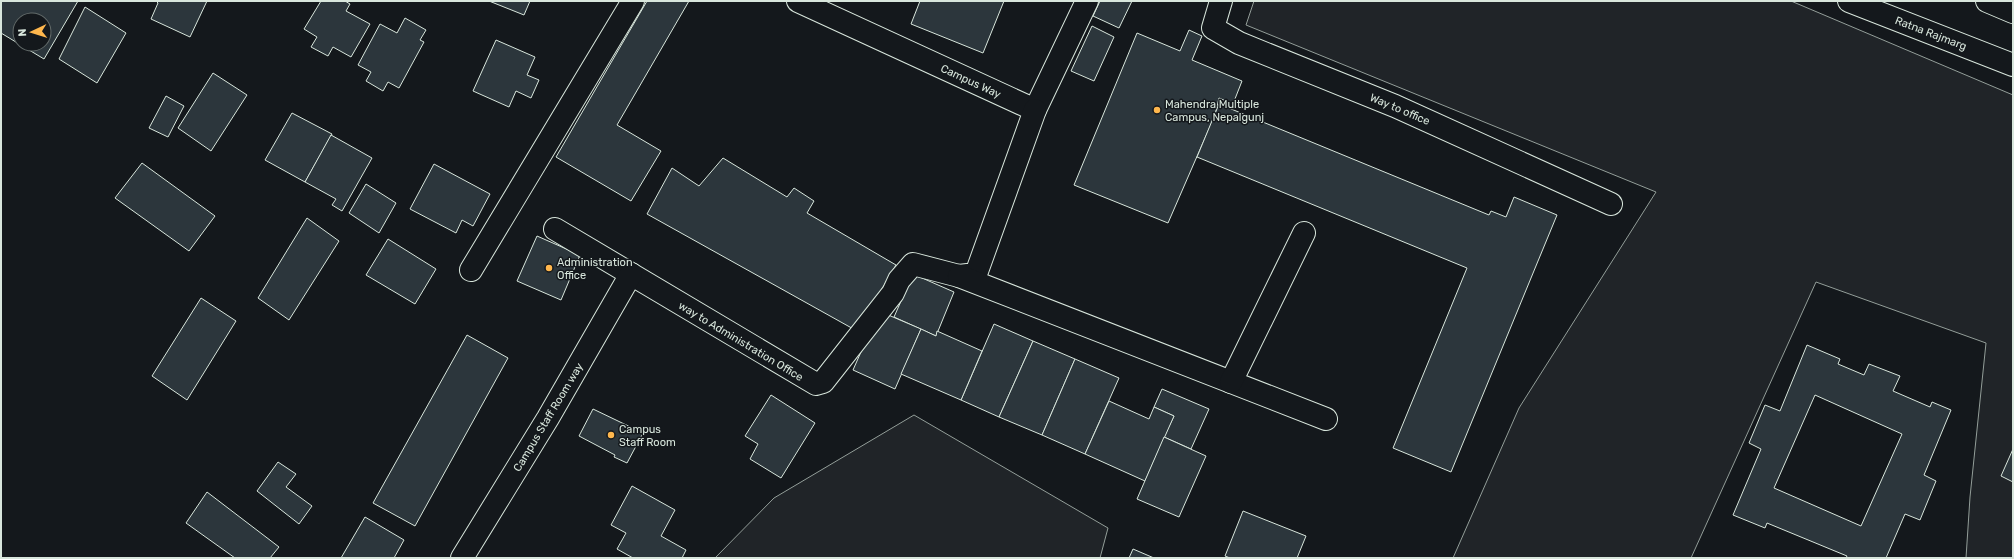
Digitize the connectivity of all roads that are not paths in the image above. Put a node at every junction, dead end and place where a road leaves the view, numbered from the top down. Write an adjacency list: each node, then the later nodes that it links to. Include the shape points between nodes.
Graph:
1 (633, 1): 13 (main road)
2 (798, 1): 9 (main road, Campus Way)
3 (1087, 1): 9 (main road)
4 (1221, 1): 10 (main road, Way to office, via 1213,28 1239,43 1395,106)
5 (1849, 1): 8 (main road, Ratna Rajmarg)
6 (1991, 2): 7 (main road)
7 (2013, 12)
8 (2013, 65)
9 (1035, 110): 15 (main road, way to Administration Office, via 976,274)
10 (1611, 204)
11 (555, 229): 14 (main road, way to Administration Office)
12 (1304, 233): 16 (main road)
13 (471, 270)
14 (631, 274): 15 (main road, way to Administration Office, via 816,384 822,382 832,370 913,264); 18 (main road, Campus Staff Room way, via 548,418)
15 (959, 276): 16 (main road)
16 (1231, 382): 17 (main road)
17 (1326, 419)
18 (462, 558)

